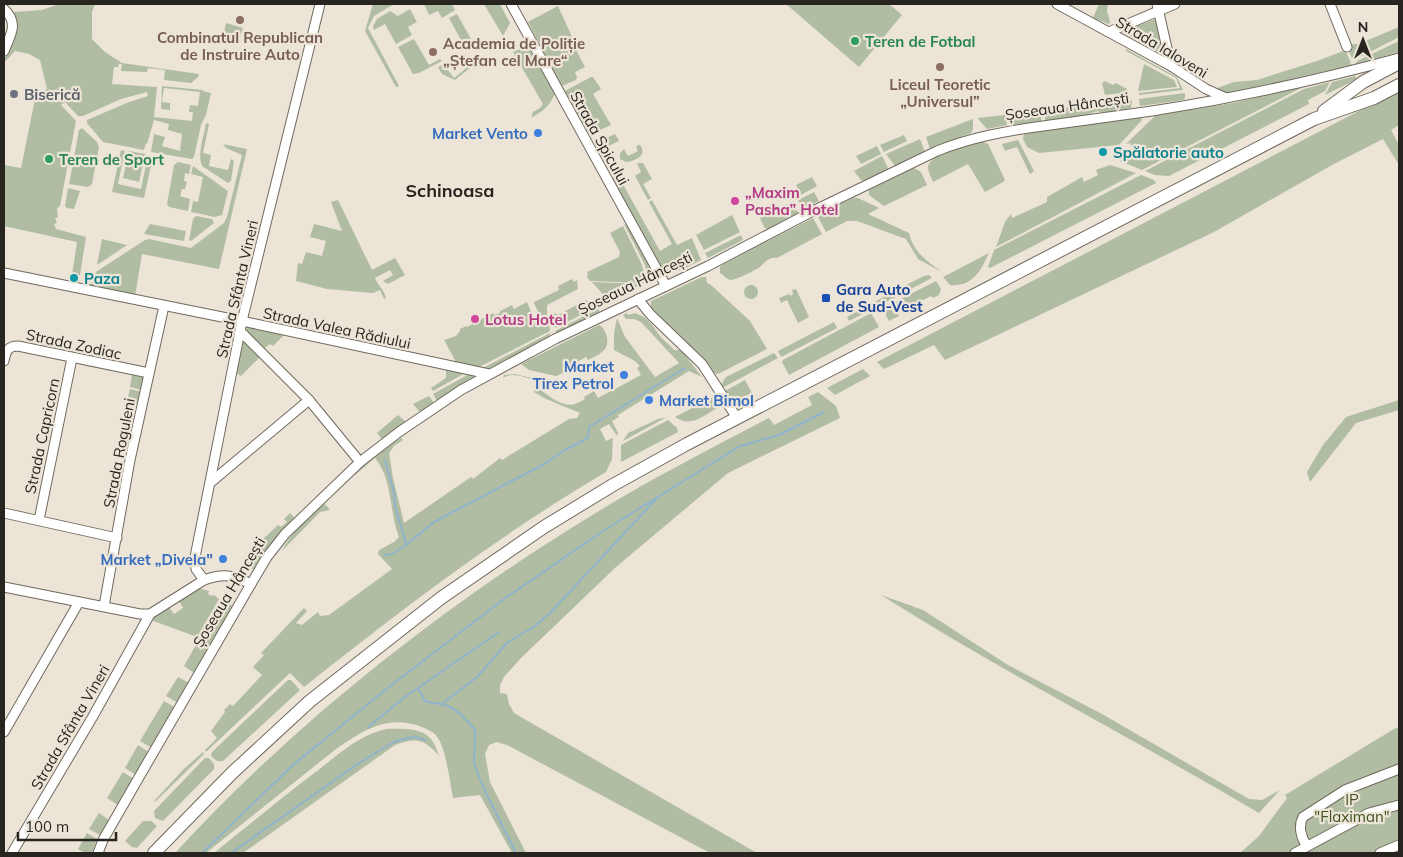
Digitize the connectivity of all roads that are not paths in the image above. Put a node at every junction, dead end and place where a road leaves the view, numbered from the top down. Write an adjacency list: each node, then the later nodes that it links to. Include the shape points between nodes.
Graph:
1 (320, 4): 21 (street, Strada Sfânta Vineri)
2 (510, 4): 18 (street, Strada Spicului)
3 (1057, 4): 8 (street, Strada Ialoveni)
4 (1175, 4): 6 (street)
5 (1330, 4): 9 (street)
6 (1158, 7): 8 (street); 13 (street)
7 (4, 9): 10 (street, via 11,16 13,27)
8 (1109, 32): 13 (street, Strada Ialoveni)
9 (1347, 47)
10 (4, 51)
11 (1399, 58): 15 (street, Șoseaua Hâncești)
12 (1399, 63): 16 (highway, via 1363,82)
13 (1172, 66): 15 (street, Strada Ialoveni, via 1206,90)
14 (1399, 85): 16 (highway, via 1374,98)
15 (1227, 98): 18 (street, Șoseaua Hâncești, via 993,133 958,142)
16 (1314, 118): 28 (highway)
17 (4, 273): 20 (street, Strada Valea Rădiului)
18 (666, 286): 19 (street, Șoseaua Hâncești)
19 (638, 298): 26 (street, Șoseaua Hâncești); 28 (street, via 650,314 702,364)
20 (164, 306): 21 (street, Strada Valea Rădiului); 25 (street, Strada Roguleni)
21 (242, 321): 22 (street, Strada Sfânta Vineri); 26 (street, Strada Valea Rădiului)
22 (240, 331): 27 (street, Strada Valea Rădiului); 30 (street, Strada Sfânta Vineri)
23 (72, 358): 24 (street, Strada Zodiac, via 13,346 6,350); 25 (street, Strada Zodiac); 32 (street, Strada Capricorn)
24 (4, 361)
25 (149, 373): 33 (street, Strada Roguleni)
26 (489, 374): 29 (street, Șoseaua Hâncești, via 399,432)
27 (309, 400): 29 (street, Strada Valea Rădiului); 30 (street)
28 (737, 418): 47 (highway, via 578,506 441,598 303,707 232,773)
29 (360, 462): 35 (street, Șoseaua Hâncești, via 285,534)
30 (210, 484): 34 (street, Strada Sfânta Vineri, via 195,557 196,569)
31 (4, 513): 32 (street)
32 (38, 520): 33 (street)
33 (117, 538): 38 (street, Strada Roguleni)
34 (204, 580): 35 (street, via 227,575); 39 (street)
35 (251, 584): 46 (street, Șoseaua Hâncești)
36 (5, 591): 37 (street)
37 (79, 602): 38 (street); 40 (street)
38 (104, 606): 39 (street)
39 (150, 614): 45 (street, Strada Sfânta Vineri)
40 (4, 732)
41 (1399, 769): 44 (street, via 1345,790 1303,817 1300,830)
42 (1399, 805): 44 (street, via 1369,813)
43 (1399, 845): 49 (street)
44 (1307, 846): 48 (street)
45 (12, 853)
46 (98, 853)
47 (154, 853)
48 (1294, 853)
49 (1380, 853)

